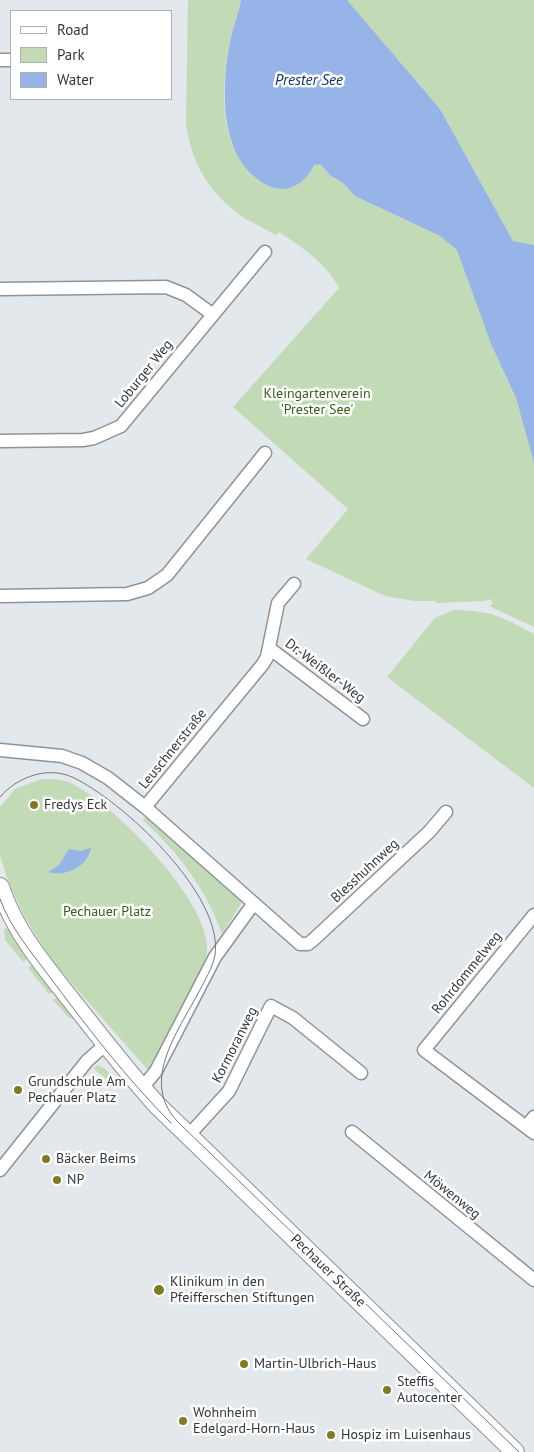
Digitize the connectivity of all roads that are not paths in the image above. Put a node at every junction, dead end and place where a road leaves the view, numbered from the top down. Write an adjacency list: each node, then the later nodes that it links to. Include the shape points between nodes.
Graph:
1 (266, 252): 3 (street, Loburger Weg)
2 (0, 289): 3 (street, via 166,288 180,291)
3 (212, 314): 4 (street, Loburger Weg, via 118,427 83,440)
4 (0, 441)
5 (265, 453): 7 (street, via 167,575 148,588 127,594)
6 (294, 584): 8 (street, Leuschnerstraße, via 278,603)
7 (0, 596)
8 (269, 648): 9 (street, Dr.-Weißler-Weg); 11 (street, Leuschnerstraße, via 263,664)
9 (363, 719)
10 (0, 750): 11 (street, via 72,759 108,778)
11 (145, 807): 14 (street, Leuschnerstraße)
12 (446, 812): 16 (street, Blesshuhnweg, via 429,832 313,940)
13 (0, 889): 17 (main road, via 28,945)
14 (254, 903): 16 (street, Leuschnerstraße); 19 (street, via 215,957 156,1071)
15 (534, 915): 20 (street, Rohrdommelweg, via 424,1050)
16 (300, 944)
17 (106, 1044): 19 (main road); 23 (street, via 87,1061)
18 (362, 1073): 22 (street, Kormoranweg, via 293,1018 271,1006 229,1091)
19 (142, 1088): 22 (main road, Pechauer Straße)
20 (531, 1126)
21 (352, 1132): 24 (street, Möwenweg)
22 (188, 1136): 25 (main road, Pechauer Straße)
23 (0, 1170)
24 (534, 1280)
25 (515, 1452)

